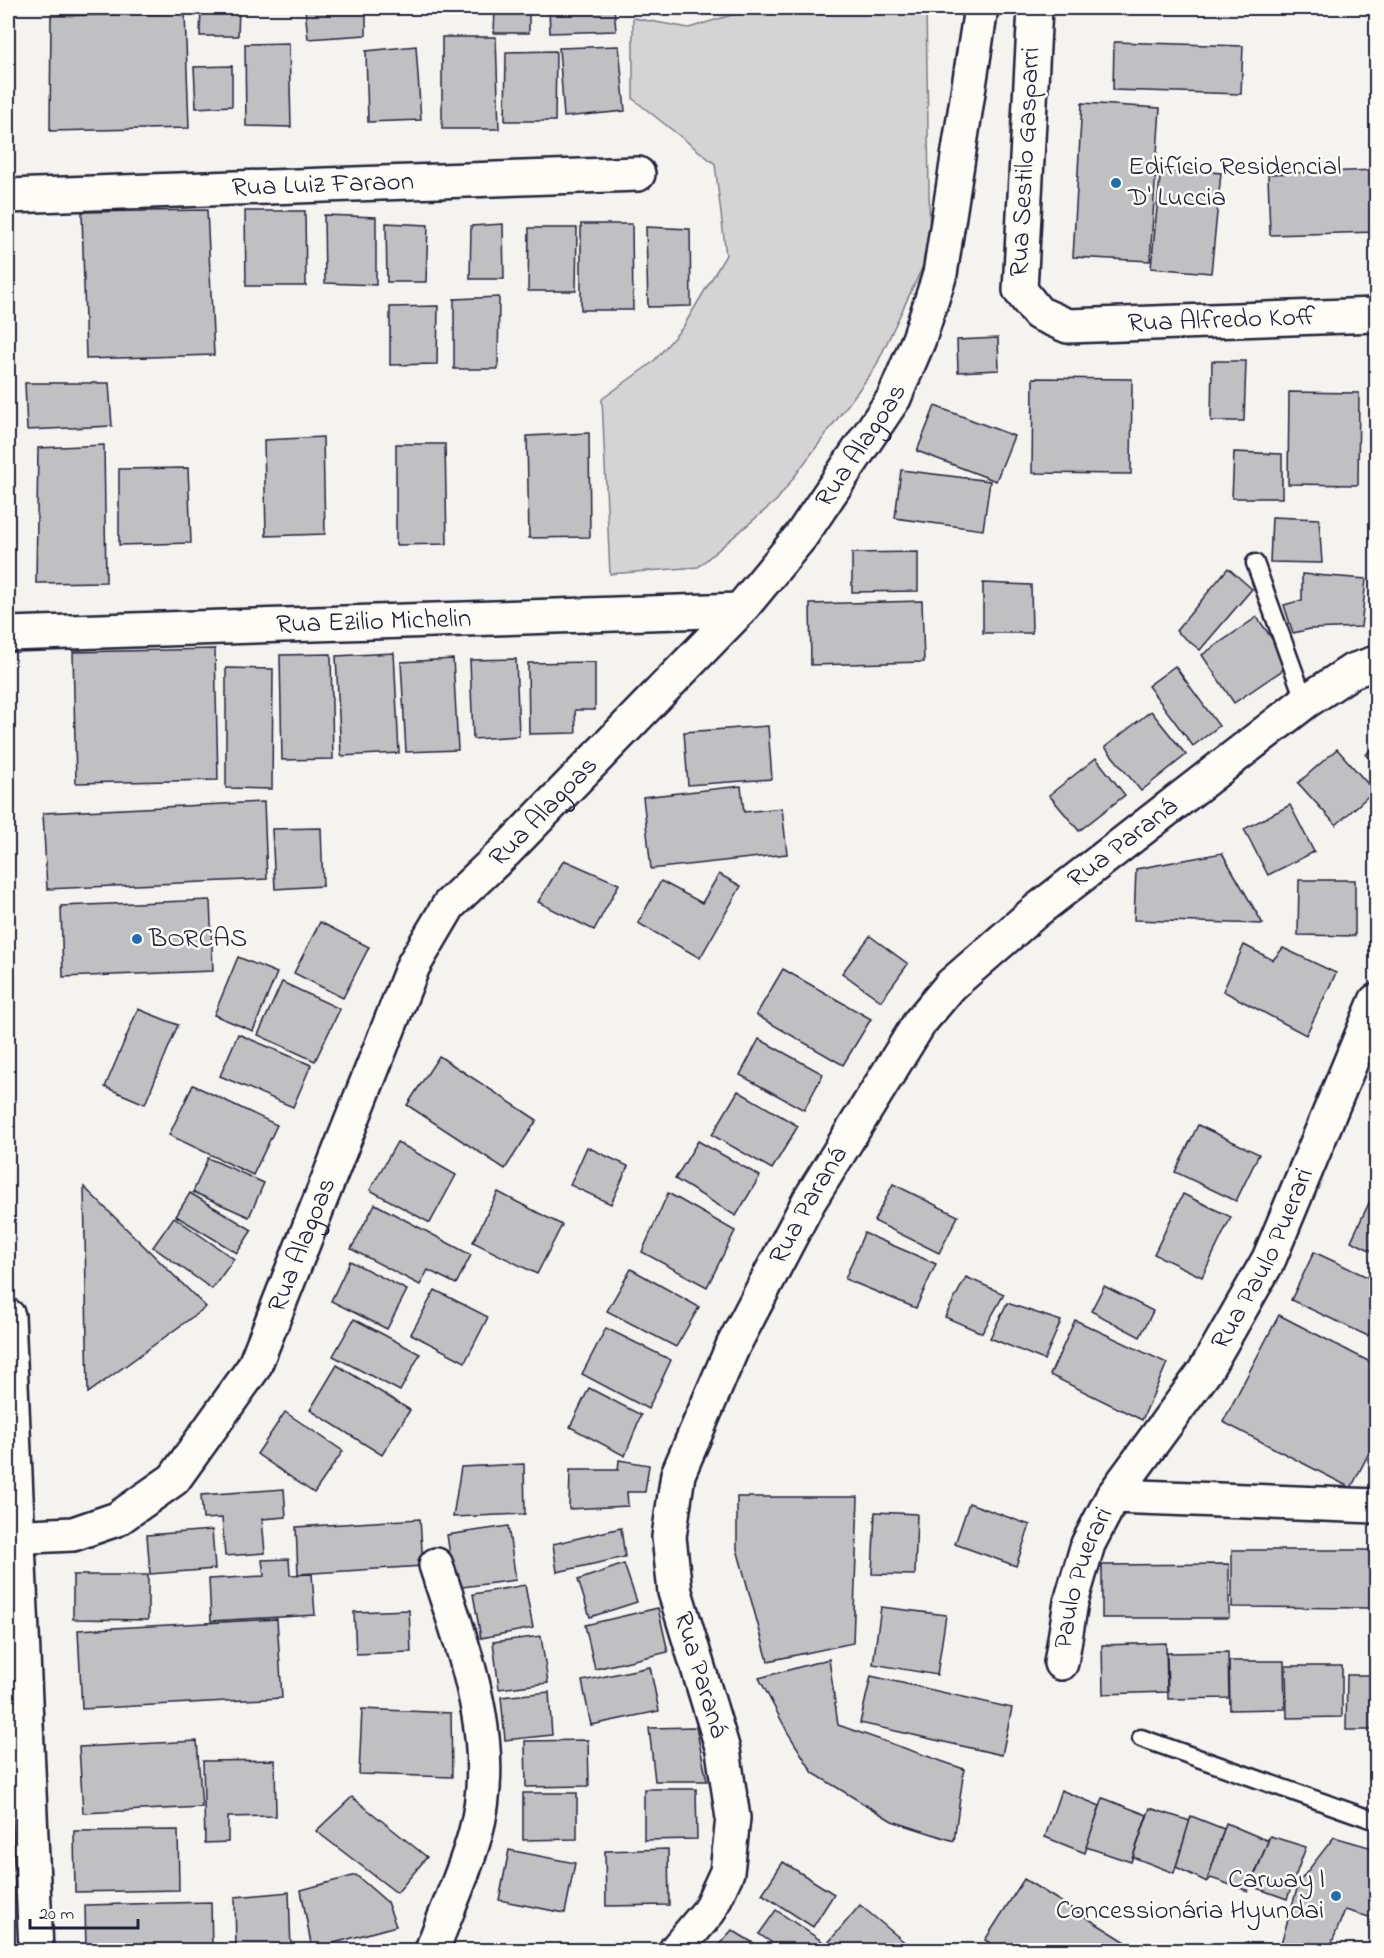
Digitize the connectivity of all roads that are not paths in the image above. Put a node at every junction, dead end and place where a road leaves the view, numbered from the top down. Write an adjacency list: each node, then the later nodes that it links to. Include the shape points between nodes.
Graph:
1 (981, 8): 8 (street, Rua Alagoas, via 940,274 919,339 894,398 801,536)
2 (1035, 8): 6 (street, Rua Sestilo Gasparri, via 1020,290 1038,313)
3 (638, 174): 4 (street, Rua Luiz Faraon)
4 (8, 196)
5 (1377, 315): 6 (street, Rua Alfredo Koff)
6 (1068, 327)
7 (1255, 563): 11 (lane)
8 (740, 610): 9 (street, Rua Ezilio Michelin); 16 (street, Rua Alagoas, via 449,905 413,966 254,1367 174,1479 117,1519 73,1534)
9 (8, 634)
10 (1377, 663): 11 (street, Rua Paraná, via 1352,670)
11 (1305, 702): 23 (street, Rua Paraná, via 1036,911 951,985 920,1022 809,1201 733,1346 678,1474 669,1537 675,1592 723,1750 733,1818 727,1872 709,1911)
12 (1377, 1001): 14 (street, Rua Paulo Puerari, via 1269,1259 1205,1371)
13 (8, 1316): 16 (street)
14 (1113, 1496): 15 (street); 18 (street, Paulo Puerari, via 1088,1544 1071,1602)
15 (1377, 1506)
16 (12, 1537): 21 (street)
17 (436, 1565): 22 (street, via 473,1678 484,1743 484,1786 475,1835)
18 (1061, 1663)
19 (1141, 1738): 20 (lane)
20 (1377, 1821)
21 (36, 1950)
22 (432, 1950)
23 (676, 1950)

